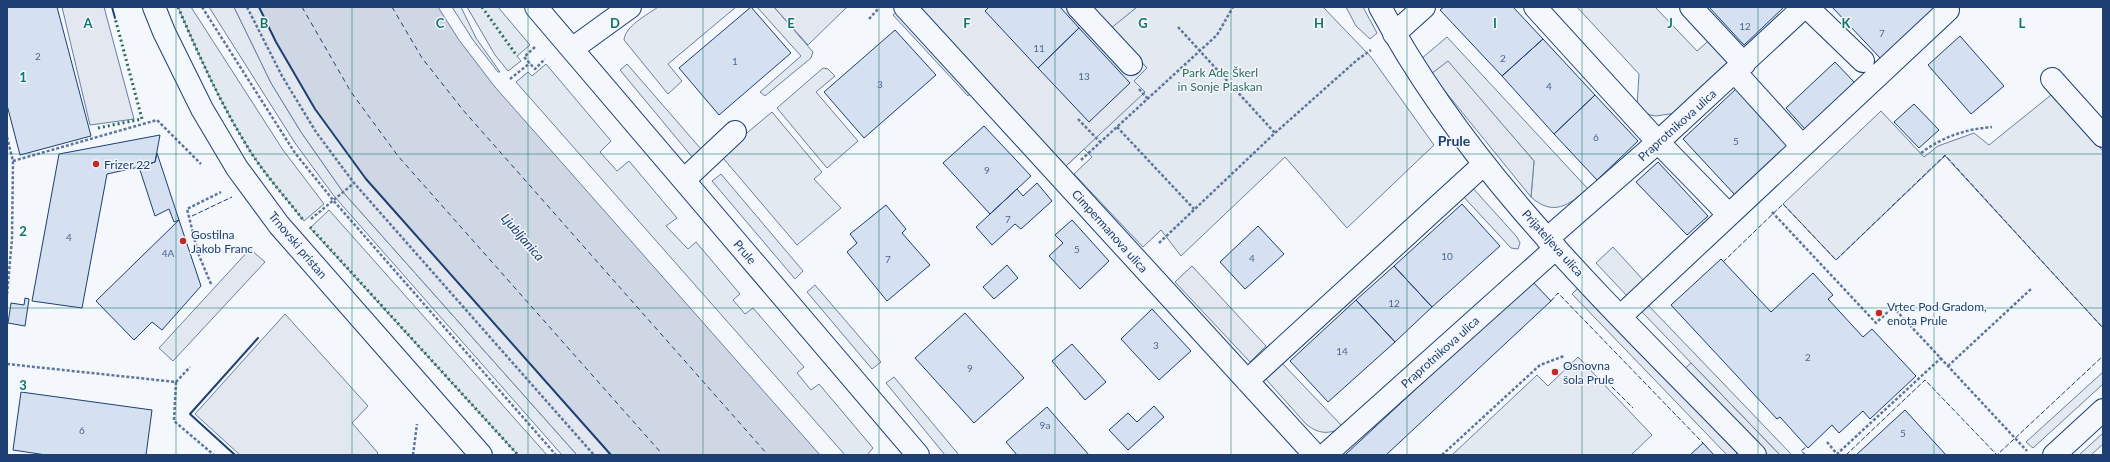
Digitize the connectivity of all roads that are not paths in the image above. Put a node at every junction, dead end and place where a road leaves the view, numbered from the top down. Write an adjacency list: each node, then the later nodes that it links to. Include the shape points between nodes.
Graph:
1 (154, 7): 29 (street, Trnovski pristan, via 202,108 237,168 279,225)
2 (536, 7): 13 (street, Prule)
3 (630, 7): 13 (street)
4 (905, 7): 27 (street, Cimpermanova ulica)
5 (1078, 7): 15 (street)
6 (1380, 7): 12 (street, Prijateljeva ulica)
7 (1424, 7): 12 (street)
8 (1535, 7): 20 (street)
9 (1691, 7): 16 (street)
10 (1806, 7): 14 (street); 16 (street, Praprotnikova ulica)
11 (1945, 7): 21 (street, via 1948,10)
12 (1394, 34): 22 (street, Prijateljeva ulica, via 1428,89)
13 (572, 49): 23 (street, Prule)
14 (1864, 61)
15 (1131, 64)
16 (1739, 68): 20 (street, Praprotnikova ulica); 21 (street)
17 (2052, 79): 19 (street)
18 (735, 132): 23 (street)
19 (2103, 136)
20 (1658, 142): 24 (street); 25 (street, Praprotnikova ulica)
21 (1802, 146): 24 (street)
22 (1484, 164): 25 (street, Prijateljeva ulica); 27 (street)
23 (684, 180): 30 (street, Prule)
24 (1728, 215): 26 (street)
25 (1552, 243): 26 (street, Prijateljeva ulica); 32 (street, Praprotnikova ulica)
26 (1621, 316): 33 (street, Prijateljeva ulica)
27 (1247, 381): 31 (street, Cimpermanova ulica)
28 (2103, 410): 34 (street)
29 (481, 455)
30 (918, 455)
31 (1315, 455)
32 (1325, 455)
33 (1755, 455)
34 (2054, 455)

